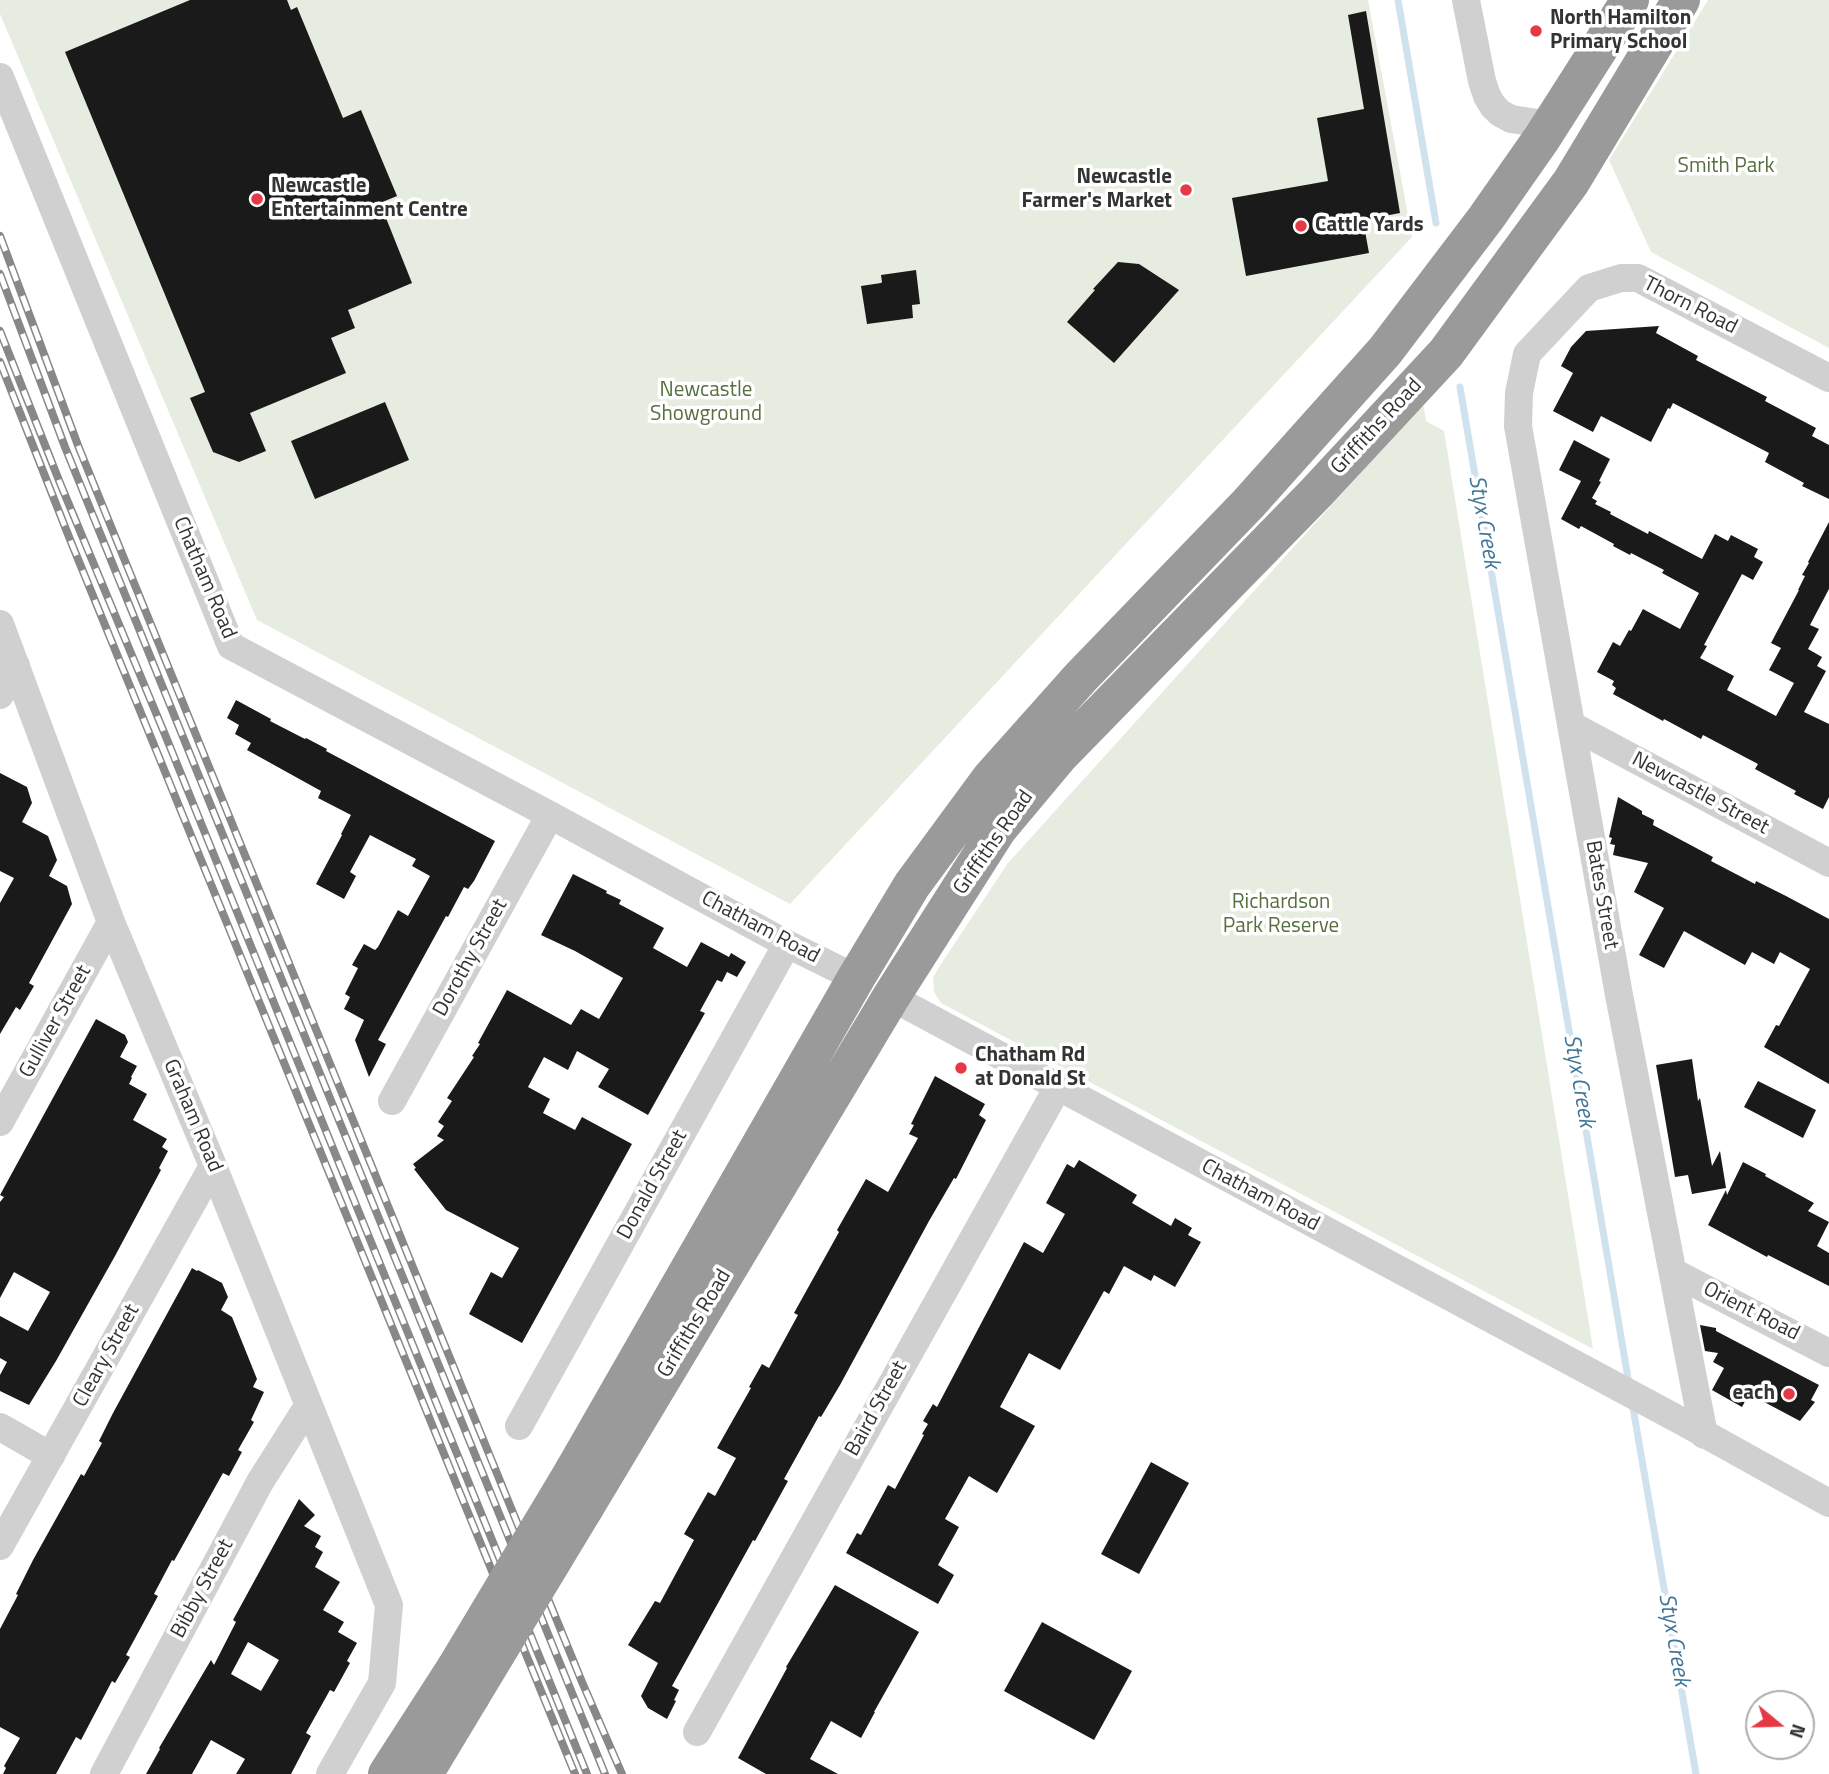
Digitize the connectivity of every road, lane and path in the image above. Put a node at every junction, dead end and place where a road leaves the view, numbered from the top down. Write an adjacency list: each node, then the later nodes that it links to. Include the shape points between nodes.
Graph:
1 (1466, 0): 5 (street, via 1487,96 1511,119)
2 (1630, 0): 5 (highway, Griffiths Road)
3 (1681, 0): 9 (highway, Griffiths Road, via 1572,181 1446,353)
4 (0, 77): 14 (street, Chatham Road, via 230,646)
5 (1552, 125): 6 (highway, Griffiths Road)
6 (1396, 337): 9 (highway); 18 (highway, Griffiths Road, via 1248,504 990,779 912,885)
7 (1527, 354): 8 (street, Thorn Road, via 1589,288 1638,278); 13 (street, Bates Street, via 1518,426)
8 (1829, 378)
9 (1420, 381): 19 (highway, Griffiths Road, via 1059,756 998,829)
10 (0, 624): 11 (street, Graham Road)
11 (16, 665): 12 (street); 16 (street, Graham Road)
12 (0, 695)
13 (1571, 725): 15 (street, Newcastle Street); 24 (street, Bates Street)
14 (550, 815): 17 (street, Chatham Road); 21 (street, Dorothy Street)
15 (1829, 863)
16 (111, 922): 22 (street, Gulliver Street); 23 (street, Graham Road)
17 (787, 944): 18 (street, Chatham Road); 27 (street, Donald Street)
18 (856, 978): 19 (highway, Chatham Road); 33 (highway, Griffiths Road, bridge, via 574,1470)
19 (891, 997): 20 (street, Chatham Road); 33 (highway, Griffiths Road, bridge, via 584,1509)
20 (1058, 1087): 29 (street, Chatham Road); 34 (street, Baird Street)
21 (392, 1101)
22 (0, 1122)
23 (213, 1166): 26 (street, Graham Road); 30 (street, Cleary Street)
24 (1673, 1272): 25 (street, Orient Road); 29 (street, Bates Street)
25 (1829, 1353)
26 (308, 1406): 35 (street, Bibby Street, via 260,1482); 36 (street, Graham Road, via 389,1605 382,1683)
27 (519, 1426)
28 (0, 1427): 30 (street)
29 (1695, 1429): 31 (street, Chatham Road)
30 (51, 1456): 32 (street, Cleary Street)
31 (1829, 1503)
32 (0, 1546)
33 (463, 1682): 37 (highway, Griffiths Road); 38 (highway, Griffiths Road)
34 (697, 1732)
35 (104, 1774)
36 (330, 1774)
37 (387, 1774)
38 (424, 1774)

